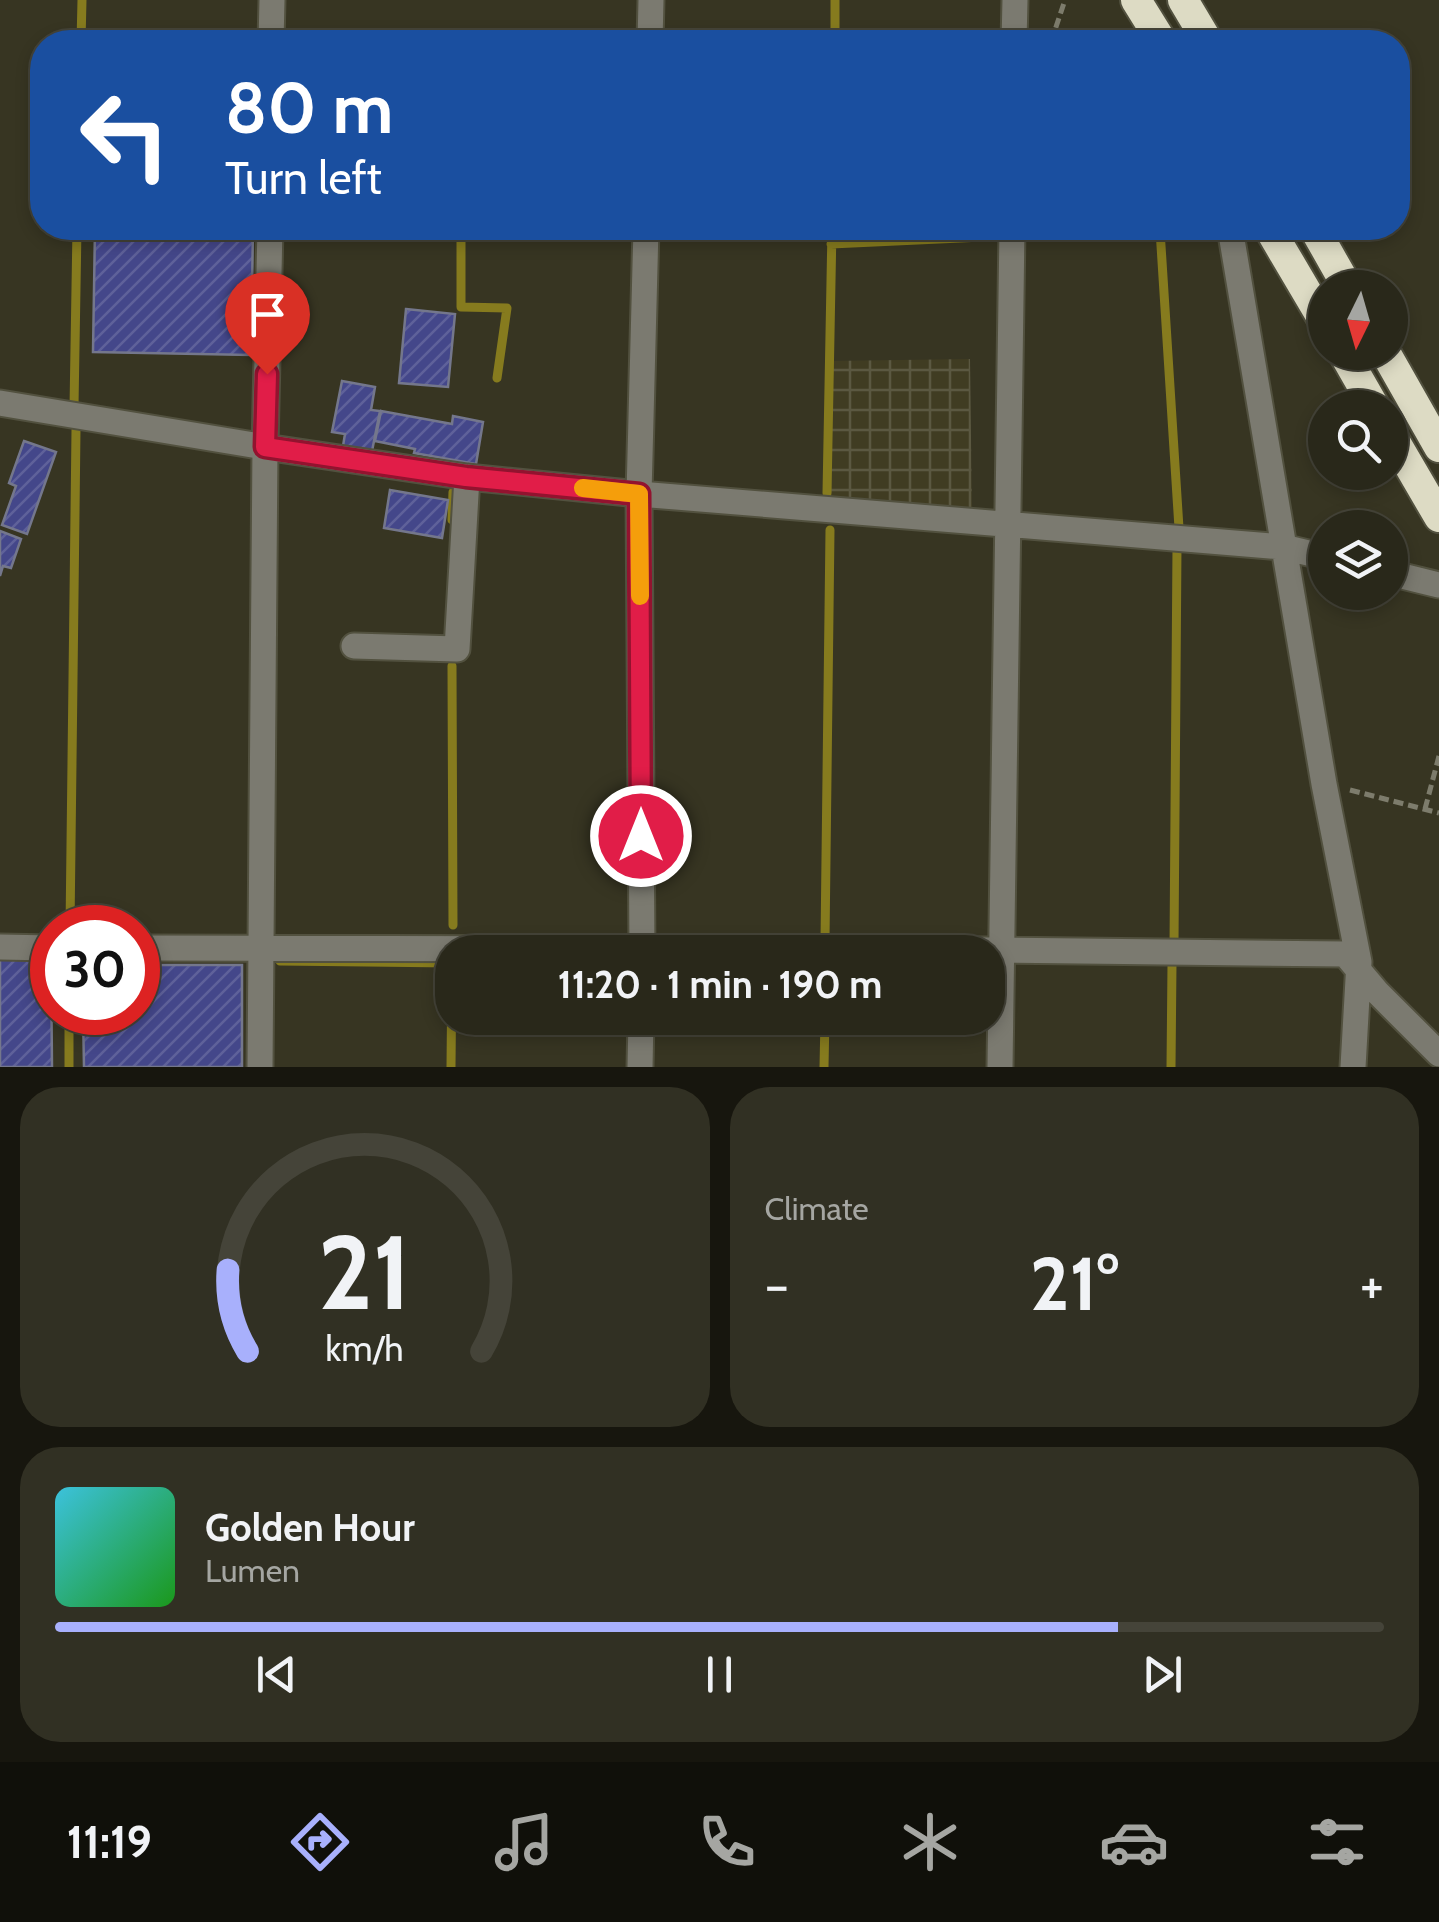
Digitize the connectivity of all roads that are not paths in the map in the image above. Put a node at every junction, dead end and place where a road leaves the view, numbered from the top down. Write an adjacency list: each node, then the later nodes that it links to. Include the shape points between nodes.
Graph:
1 (272, 0): 6 (street)
2 (651, 0): 7 (street)
3 (1015, 0): 8 (street)
4 (1136, 0): 9 (highway)
5 (1183, 0): 10 (highway)
6 (272, 30)
7 (650, 30)
8 (1014, 30)
9 (1155, 30)
10 (1201, 30)
11 (270, 240): 21 (street)
12 (646, 240): 25 (street)
13 (1012, 240): 27 (street)
14 (1232, 240): 28 (street)
15 (1276, 240): 18 (highway)
16 (1321, 240): 17 (highway)
17 (1338, 270)
18 (1308, 293)
19 (1395, 370): 22 (highway)
20 (0, 403): 21 (street)
21 (265, 447): 24 (street); 38 (street)
22 (1439, 447)
23 (1408, 464): 26 (highway)
24 (466, 477): 25 (street); 32 (street, via 458,649)
25 (639, 494): 27 (street); 33 (street)
26 (1439, 517)
27 (1009, 524): 28 (street); 34 (street)
28 (1283, 547): 29 (street); 41 (street)
29 (1308, 554)
30 (1408, 577): 31 (street)
31 (1439, 585)
32 (354, 646)
33 (642, 935)
34 (1001, 935)
35 (0, 947): 36 (street)
36 (30, 948)
37 (160, 948): 38 (street)
38 (260, 950): 39 (street); 45 (street)
39 (435, 950)
40 (1005, 950): 41 (street, via 1345,954)
41 (1358, 972): 44 (street); 48 (street)
42 (641, 1035): 46 (street)
43 (1000, 1035): 47 (street)
44 (1439, 1054)
45 (260, 1067)
46 (640, 1067)
47 (1000, 1067)
48 (1353, 1067)

